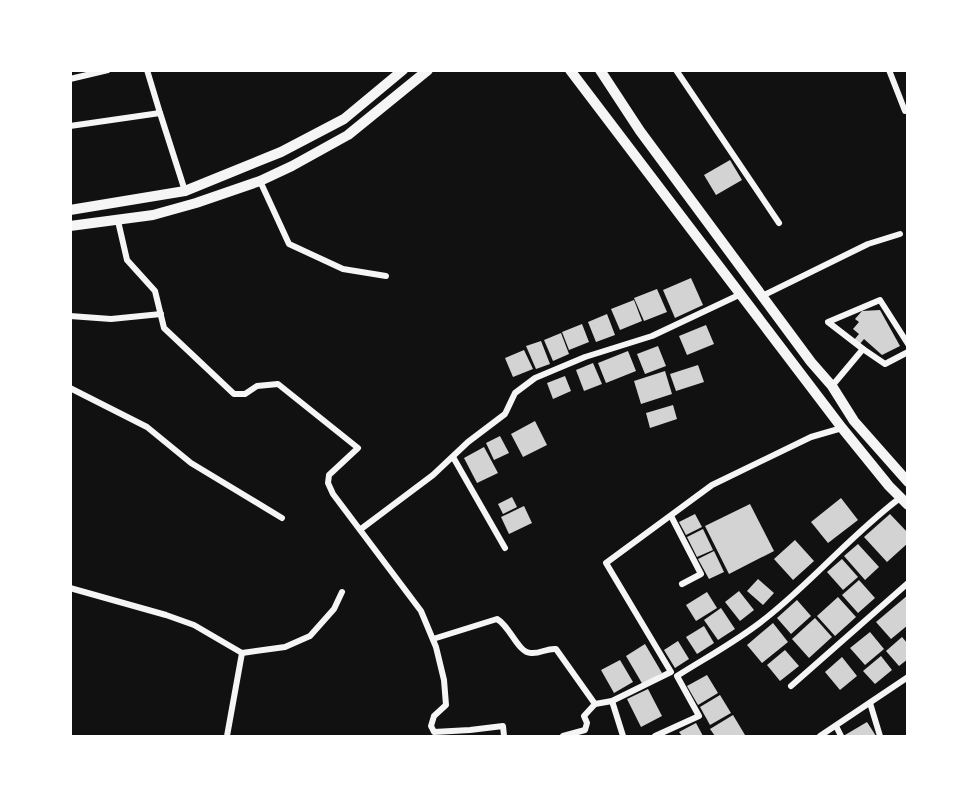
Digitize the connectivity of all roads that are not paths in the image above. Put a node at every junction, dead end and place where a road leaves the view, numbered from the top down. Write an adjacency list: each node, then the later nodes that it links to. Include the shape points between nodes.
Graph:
1 (108, 70): 9 (street)
2 (147, 70): 11 (street)
3 (403, 70): 14 (highway, via 344,119 281,152)
4 (428, 70): 13 (highway, via 348,135)
5 (570, 70): 21 (highway)
6 (600, 70): 22 (highway, via 640,131)
7 (676, 70): 17 (street)
8 (889, 70): 10 (street)
9 (70, 79)
10 (905, 111)
11 (160, 113): 12 (street); 14 (street)
12 (70, 126)
13 (260, 181): 16 (highway, via 196,204); 20 (street, via 289,244 343,268)
14 (184, 191): 15 (highway)
15 (70, 210)
16 (118, 221): 18 (highway); 23 (street, via 127,260 155,291)
17 (779, 223)
18 (70, 226)
19 (900, 234): 22 (street, via 868,244)
20 (386, 276)
21 (741, 294): 30 (highway); 31 (street, via 652,336 535,378 515,393 505,414)
22 (762, 296): 28 (highway)
23 (161, 314): 24 (street, via 111,319); 36 (street, via 164,328 234,394 278,384 358,448 329,476 328,483)
24 (70, 316)
25 (908, 344): 26 (street, via 880,300 828,322)
26 (863, 350): 27 (street, via 885,364); 28 (street)
27 (908, 352)
28 (832, 386): 32 (highway, via 854,421)
29 (70, 388): 35 (street, via 147,427 191,463)
30 (842, 428): 33 (highway); 34 (street, via 812,437 712,485)
31 (453, 457): 36 (street); 37 (street)
32 (908, 482)
33 (904, 501): 55 (street, via 883,510 765,619 677,676 699,716)
34 (671, 516): 39 (street, via 701,574); 46 (street, via 606,563 671,672)
35 (282, 518)
36 (361, 529): 42 (street, via 421,611)
37 (505, 548)
38 (908, 583): 45 (street)
39 (682, 584)
40 (70, 588): 43 (street, via 194,625)
41 (342, 592): 43 (street, via 334,609 310,636 285,647)
42 (433, 639): 48 (street, via 497,619 504,622 529,654 556,649); 50 (street, via 446,705 434,716)
43 (242, 653): 51 (street)
44 (908, 677): 47 (street)
45 (791, 686)
46 (612, 702): 48 (street); 54 (street)
47 (870, 703): 49 (street); 58 (street)
48 (595, 704): 53 (street, via 584,716 585,730)
49 (836, 726): 56 (street); 57 (street)
50 (434, 734): 52 (street, via 503,726)
51 (227, 736)
52 (504, 736)
53 (562, 736)
54 (623, 736)
55 (655, 736)
56 (820, 736)
57 (841, 736)
58 (880, 736)

